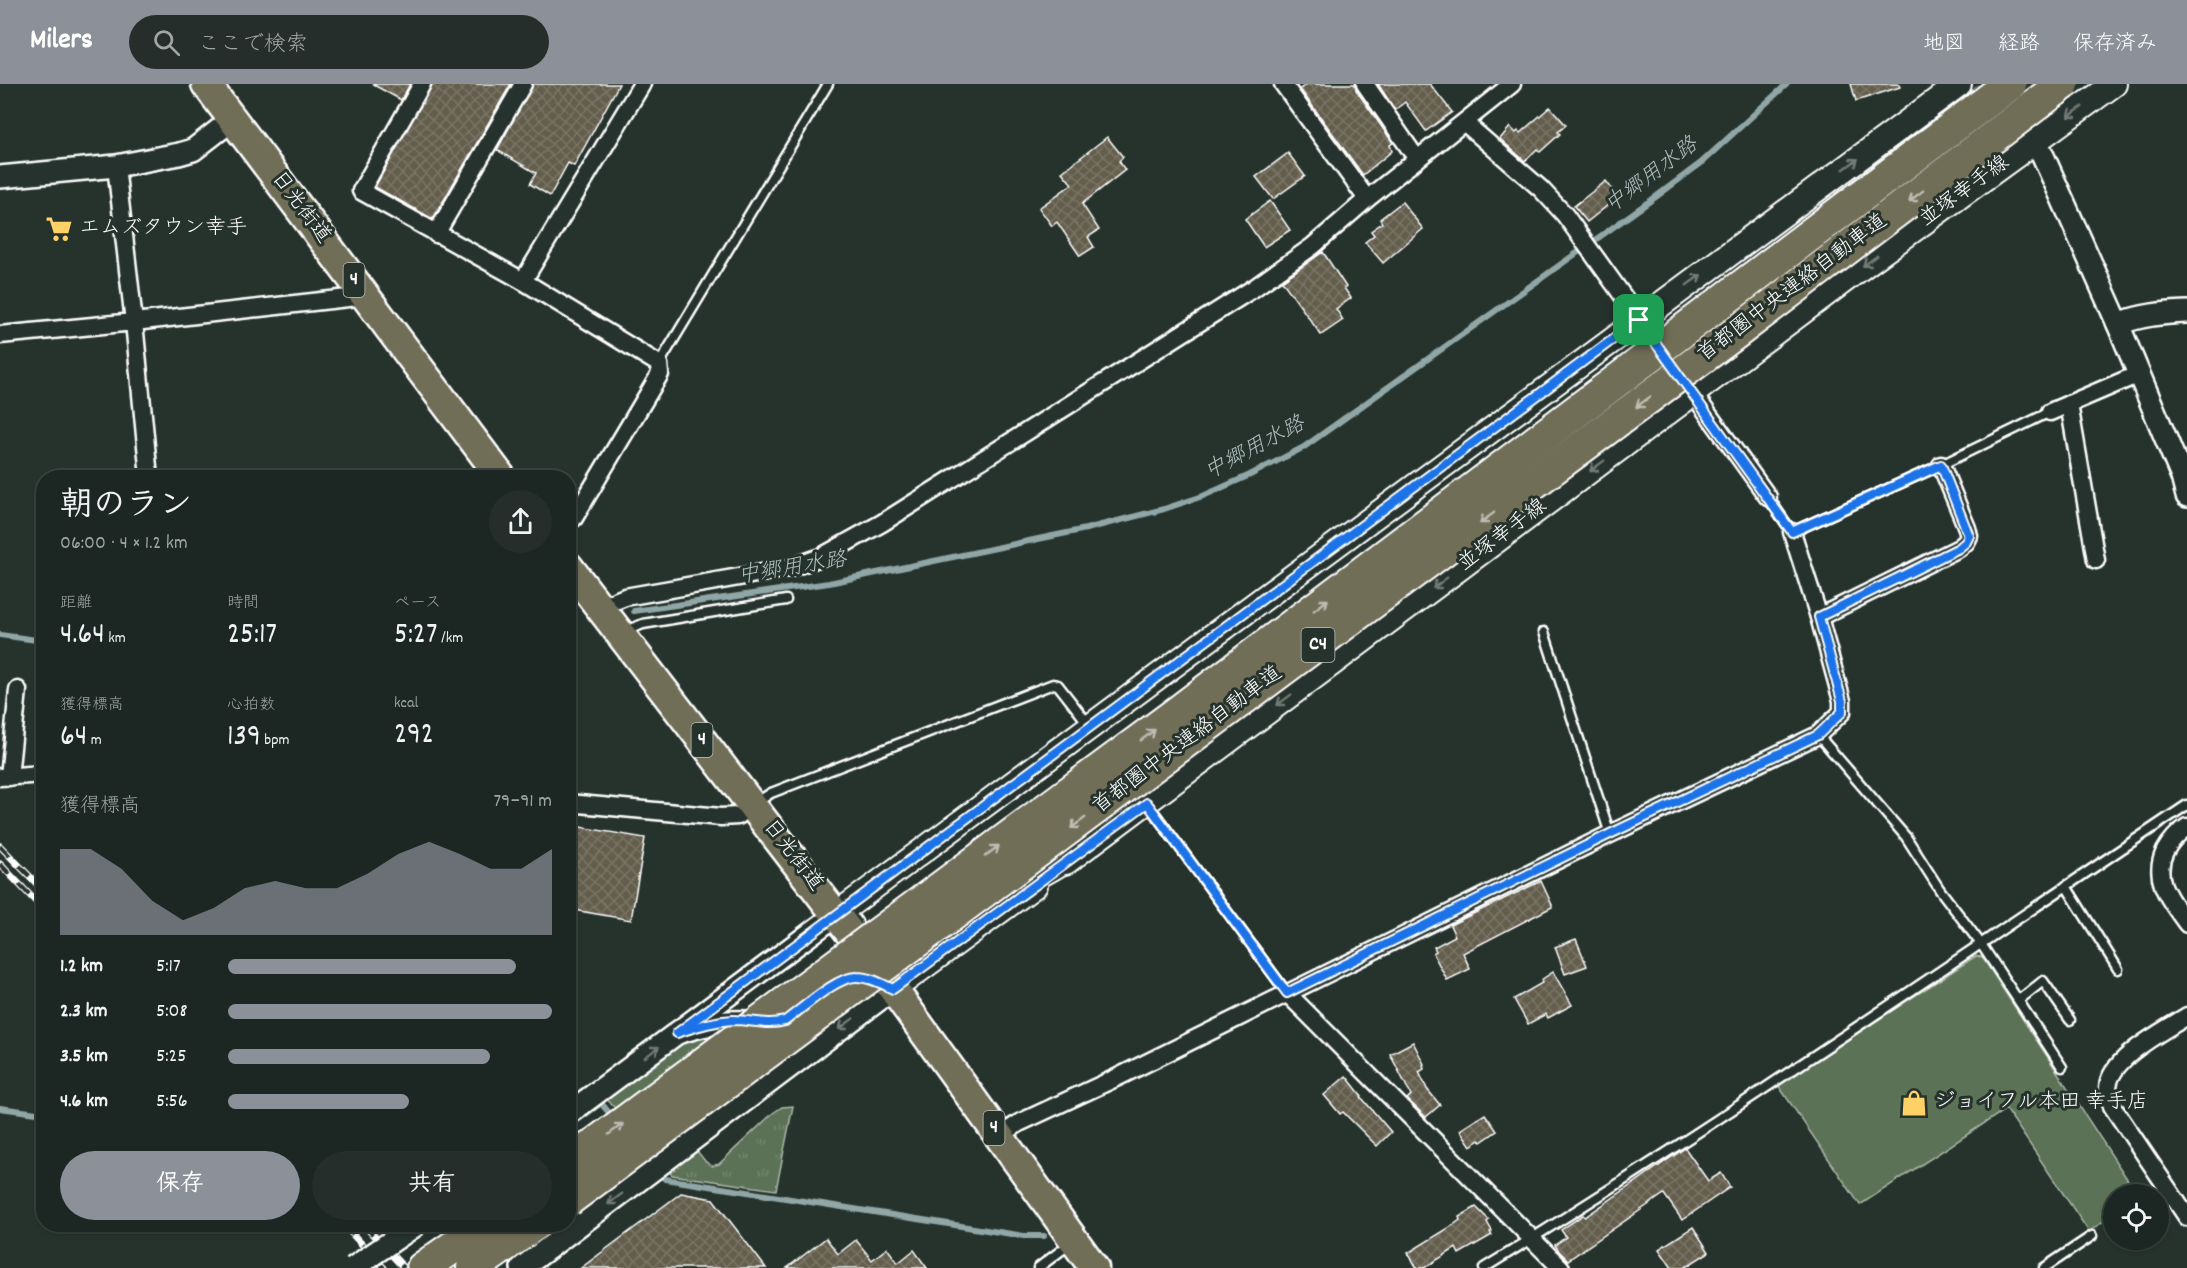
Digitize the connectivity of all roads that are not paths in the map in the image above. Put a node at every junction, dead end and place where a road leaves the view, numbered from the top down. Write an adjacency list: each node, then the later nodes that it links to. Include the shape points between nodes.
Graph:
1 (207, 84): 14 (highway, 日光街道 / 4)
2 (422, 84): 21 (street, via 361,191)
3 (523, 84): 21 (street)
4 (642, 84): 23 (street)
5 (828, 84): 30 (lane)
6 (1283, 84): 20 (street)
7 (1365, 84): 17 (street)
8 (1512, 84): 15 (street)
9 (1959, 84): 22 (main road, one-way to 9)
10 (2002, 84): 16 (street)
11 (2010, 84): 75 (highway, 首都圏中央連絡自動車道 / C4, one-way to 11, bridge, via 1170,718)
12 (2063, 84): 76 (highway, 首都圏中央連絡自動車道 / C4, one-way to 76, bridge, via 1738,331)
13 (2114, 84): 16 (main road, 並塚幸手線, one-way to 16)
14 (233, 119): 18 (street, via 193,150); 24 (highway, 日光街道 / 4)
15 (1465, 123): 17 (street); 26 (street, via 1565,215)
16 (2036, 140): 22 (main road, via 2016,128 1987,123 1895,184 1830,194); 28 (street); 32 (main road, 並塚幸手線, one-way to 32)
17 (1418, 159): 20 (street)
18 (116, 166): 19 (street); 27 (street)
19 (0, 177)
20 (1367, 199): 45 (street, via 1313,246 1254,288 882,523 821,557 790,568 625,597)
21 (436, 234): 23 (street)
22 (1749, 240): 26 (main road, one-way to 22)
23 (523, 281): 30 (street)
24 (366, 296): 27 (street); 37 (highway, 日光街道 / 4)
25 (2187, 312): 28 (street, via 2150,314)
26 (1639, 320): 32 (street); 50 (main road)
27 (134, 322): 29 (street); 36 (street)
28 (2118, 324): 31 (street)
29 (0, 335)
30 (659, 364): 40 (street, via 660,374)
31 (2139, 374): 33 (street); 38 (street)
32 (1693, 394): 39 (street); 54 (main road, 並塚幸手線, one-way to 54)
33 (2068, 404): 34 (street); 42 (street)
34 (2050, 412): 35 (lane)
35 (1941, 465): 41 (lane); 46 (street, via 1967,528 1966,542)
36 (148, 470)
37 (496, 470)
38 (2187, 496)
39 (1768, 497): 41 (lane)
40 (576, 515)
41 (1792, 532): 46 (street)
42 (2096, 560)
43 (576, 576): 45 (highway, 日光街道 / 4)
44 (786, 600): 48 (lane, via 643,624)
45 (600, 607): 48 (highway, 日光街道 / 4)
46 (1819, 617): 51 (street, via 1842,712)
47 (1544, 632): 59 (lane)
48 (620, 633): 56 (highway, 日光街道 / 4)
49 (18, 690): 53 (street)
50 (1090, 726): 56 (lane, via 1058,685 1053,684 771,793); 62 (main road)
51 (1818, 735): 59 (street); 64 (lane, via 1906,837)
52 (36, 775): 53 (street)
53 (4, 777)
54 (1147, 803): 60 (main road, 並塚幸手線); 67 (lane)
55 (576, 804): 56 (street, via 721,817 738,816)
56 (752, 805): 62 (highway, 日光街道 / 4)
57 (2187, 805): 61 (lane)
58 (2187, 827): 63 (street, via 2167,847 2159,868 2165,892)
59 (1610, 834): 67 (street)
60 (1077, 853): 62 (main road, via 1016,885 965,889 887,946 873,942); 66 (main road, 並塚幸手線)
61 (2066, 886): 64 (lane); 65 (lane)
62 (837, 914): 66 (highway, 日光街道 / 4); 71 (street)
63 (2187, 924)
64 (1981, 944): 68 (lane); 84 (lane)
65 (2118, 969)
66 (893, 989): 71 (street, via 873,980 848,978 785,1021 712,1022); 74 (highway, 日光街道 / 4); 78 (street, one-way to 78)
67 (1287, 993): 74 (street, via 1019,1123); 84 (street)
68 (2019, 1000): 70 (lane, via 2043,981); 72 (lane)
69 (2187, 1016): 77 (street, via 2126,1056 2115,1068 2108,1087 2112,1106)
70 (2070, 1020)
71 (677, 1033): 73 (street, one-way to 71)
72 (2062, 1067)
73 (576, 1108)
74 (1000, 1136): 85 (highway, 日光街道 / 4)
75 (576, 1158)
76 (576, 1194)
77 (2187, 1217)
78 (576, 1228)
79 (405, 1232): 86 (street, bridge)
80 (475, 1232): 87 (highway)
81 (524, 1232): 88 (highway)
82 (570, 1232): 89 (street, one-way to 89)
83 (2092, 1236): 94 (lane)
84 (1533, 1239): 92 (lane); 93 (street)
85 (1074, 1241): 90 (lane); 91 (highway, 日光街道 / 4)
86 (353, 1268)
87 (423, 1268)
88 (473, 1268)
89 (522, 1268)
90 (1038, 1268)
91 (1094, 1268)
92 (1484, 1268)
93 (1561, 1268)
94 (2044, 1268)

